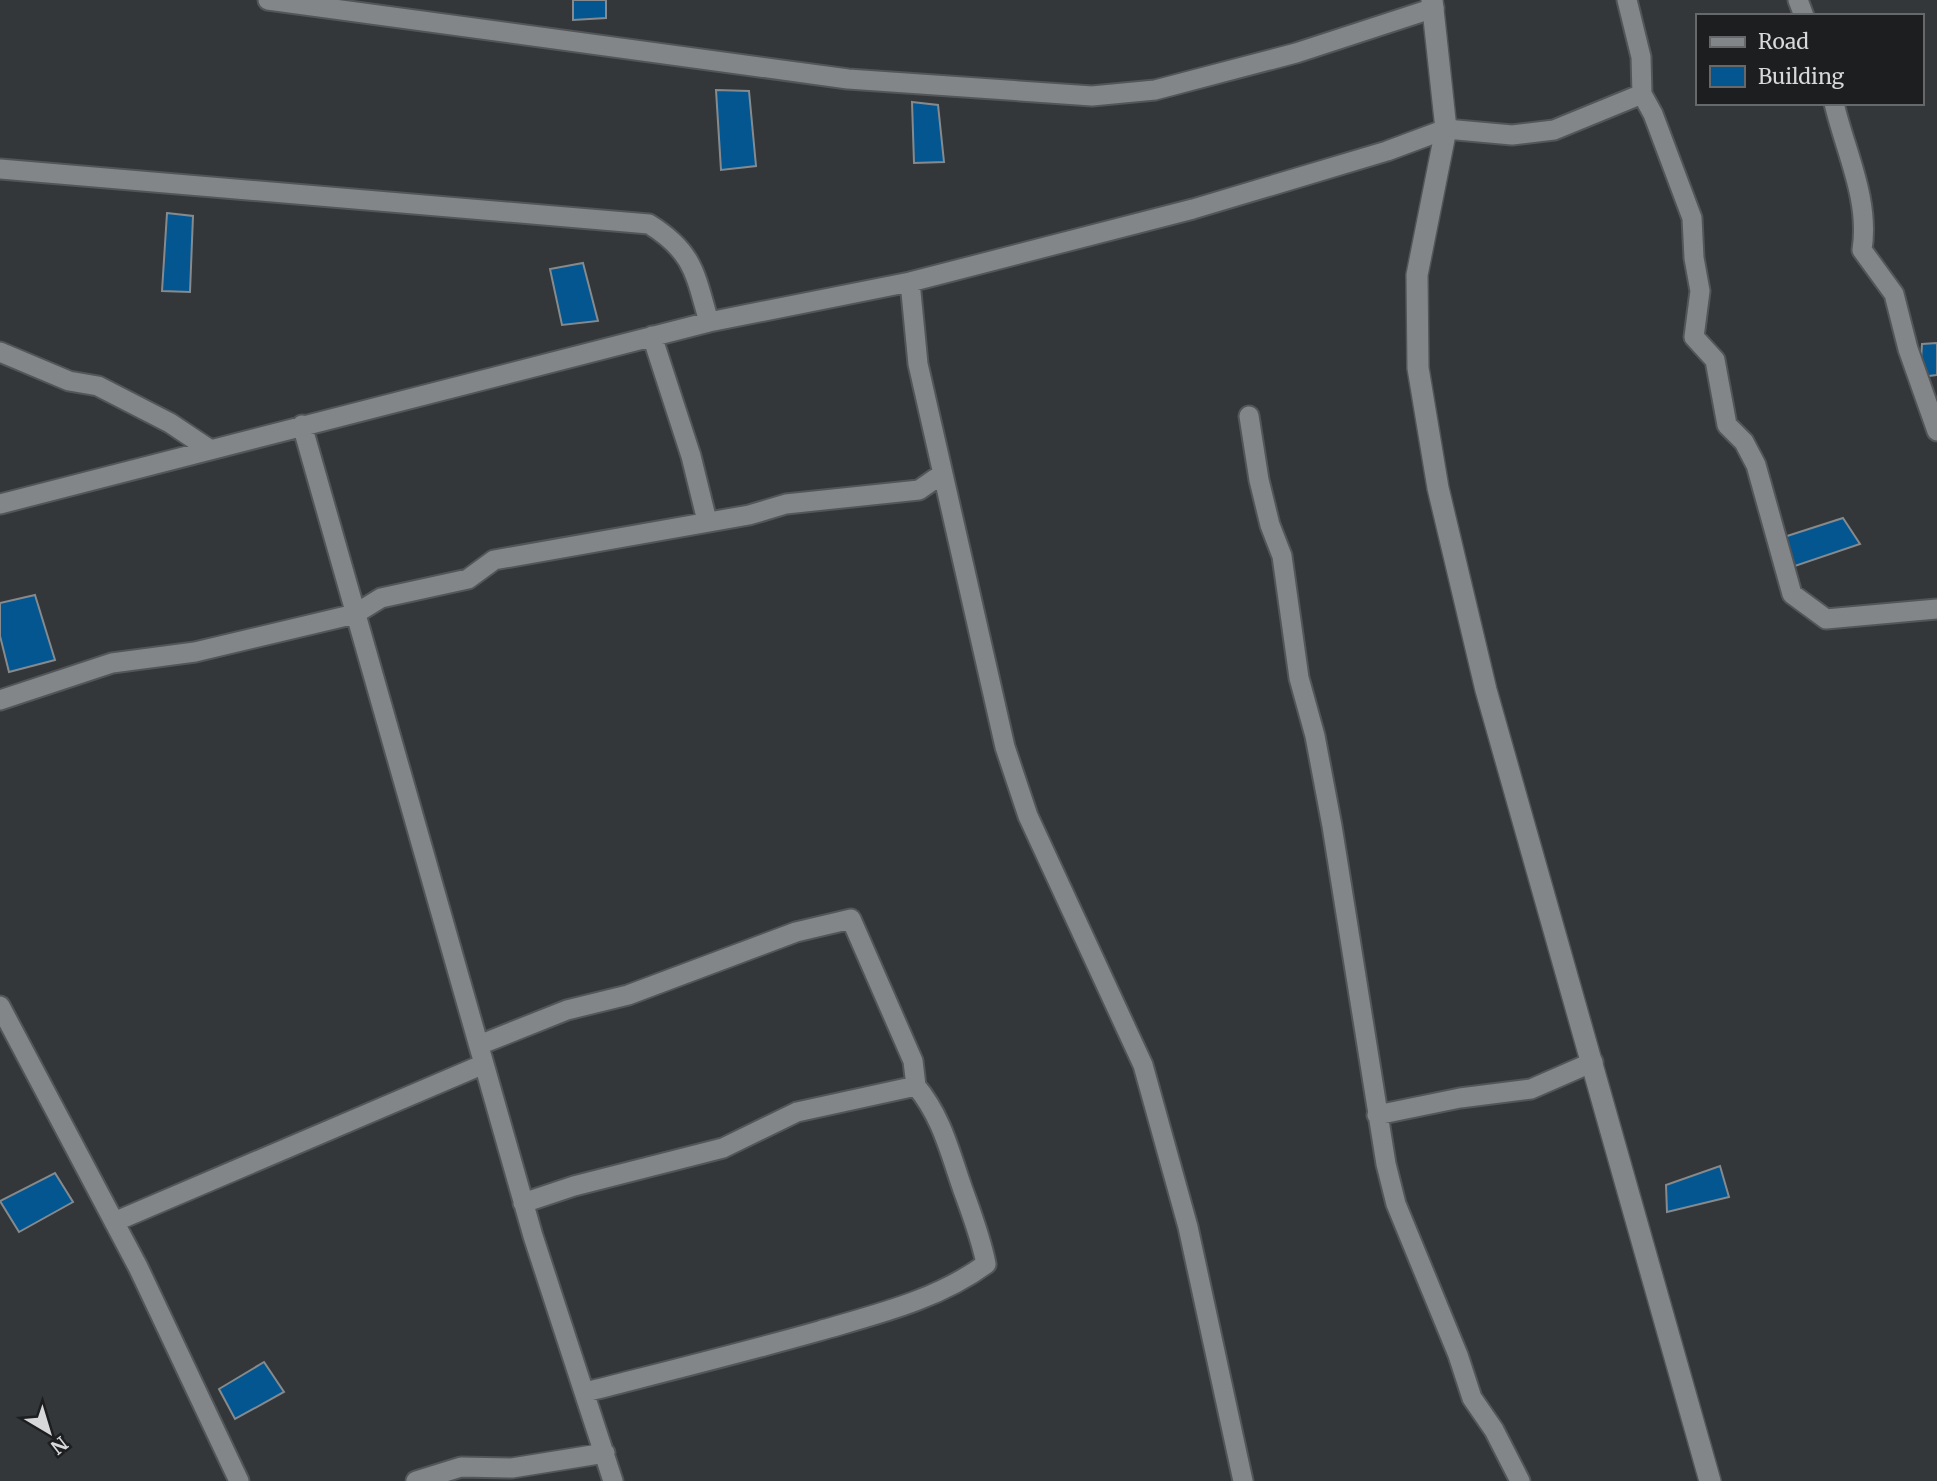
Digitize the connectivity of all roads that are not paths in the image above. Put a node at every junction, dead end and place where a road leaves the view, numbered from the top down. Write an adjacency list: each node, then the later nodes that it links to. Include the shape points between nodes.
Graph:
1 (268, 0): 3 (street, via 848,79 1091,96 1155,90 1296,53)
2 (1627, 0): 4 (street, via 1642,57)
3 (1433, 4): 6 (street)
4 (1642, 94): 6 (street, via 1554,130 1512,135); 19 (street, via 1692,218 1700,291 1694,337 1715,360 1727,425 1744,442 1756,465 1792,594 1826,619)
5 (1835, 105): 14 (street, via 1858,184 1865,232 1862,250 1894,294)
6 (1446, 128): 8 (street, via 1387,151 1193,209); 24 (street, via 1417,275 1418,368 1438,488 1486,690)
7 (0, 169): 9 (street, via 649,225 676,241 694,270)
8 (910, 282): 9 (street); 16 (street, via 918,364)
9 (709, 322): 10 (street)
10 (652, 336): 13 (street); 18 (street)
11 (0, 352): 15 (street, via 69,381 108,391)
12 (1249, 416): 26 (street, via 1262,491 1282,556 1298,678 1332,825)
13 (302, 425): 15 (street); 20 (street)
14 (1937, 431)
15 (209, 449): 17 (street)
16 (942, 474): 18 (street, via 919,490 786,505); 34 (street, via 1004,747 1028,817 1143,1065 1188,1227)
17 (0, 504)
18 (707, 521): 20 (street, via 494,560 468,579 381,598)
19 (1937, 609)
20 (355, 614): 21 (street, via 195,652 112,663); 23 (street)
21 (0, 701)
22 (0, 1006): 28 (street)
23 (481, 1054): 25 (street, via 567,1010 628,995 796,932 851,919 914,1061); 27 (street); 28 (street)
24 (1593, 1062): 26 (street, via 1531,1089); 36 (street)
25 (916, 1086): 27 (street, via 797,1112 723,1148); 29 (street, via 946,1134 986,1264 960,1283 890,1310 726,1358)
26 (1377, 1115): 35 (street, via 1396,1204 1472,1398)
27 (523, 1203): 29 (street)
28 (114, 1222): 31 (street)
29 (586, 1392): 30 (street)
30 (605, 1453): 32 (street, via 512,1468 461,1467); 33 (street)
31 (239, 1481)
32 (416, 1481)
33 (612, 1481)
34 (1243, 1481)
35 (1520, 1481)
36 (1710, 1481)

